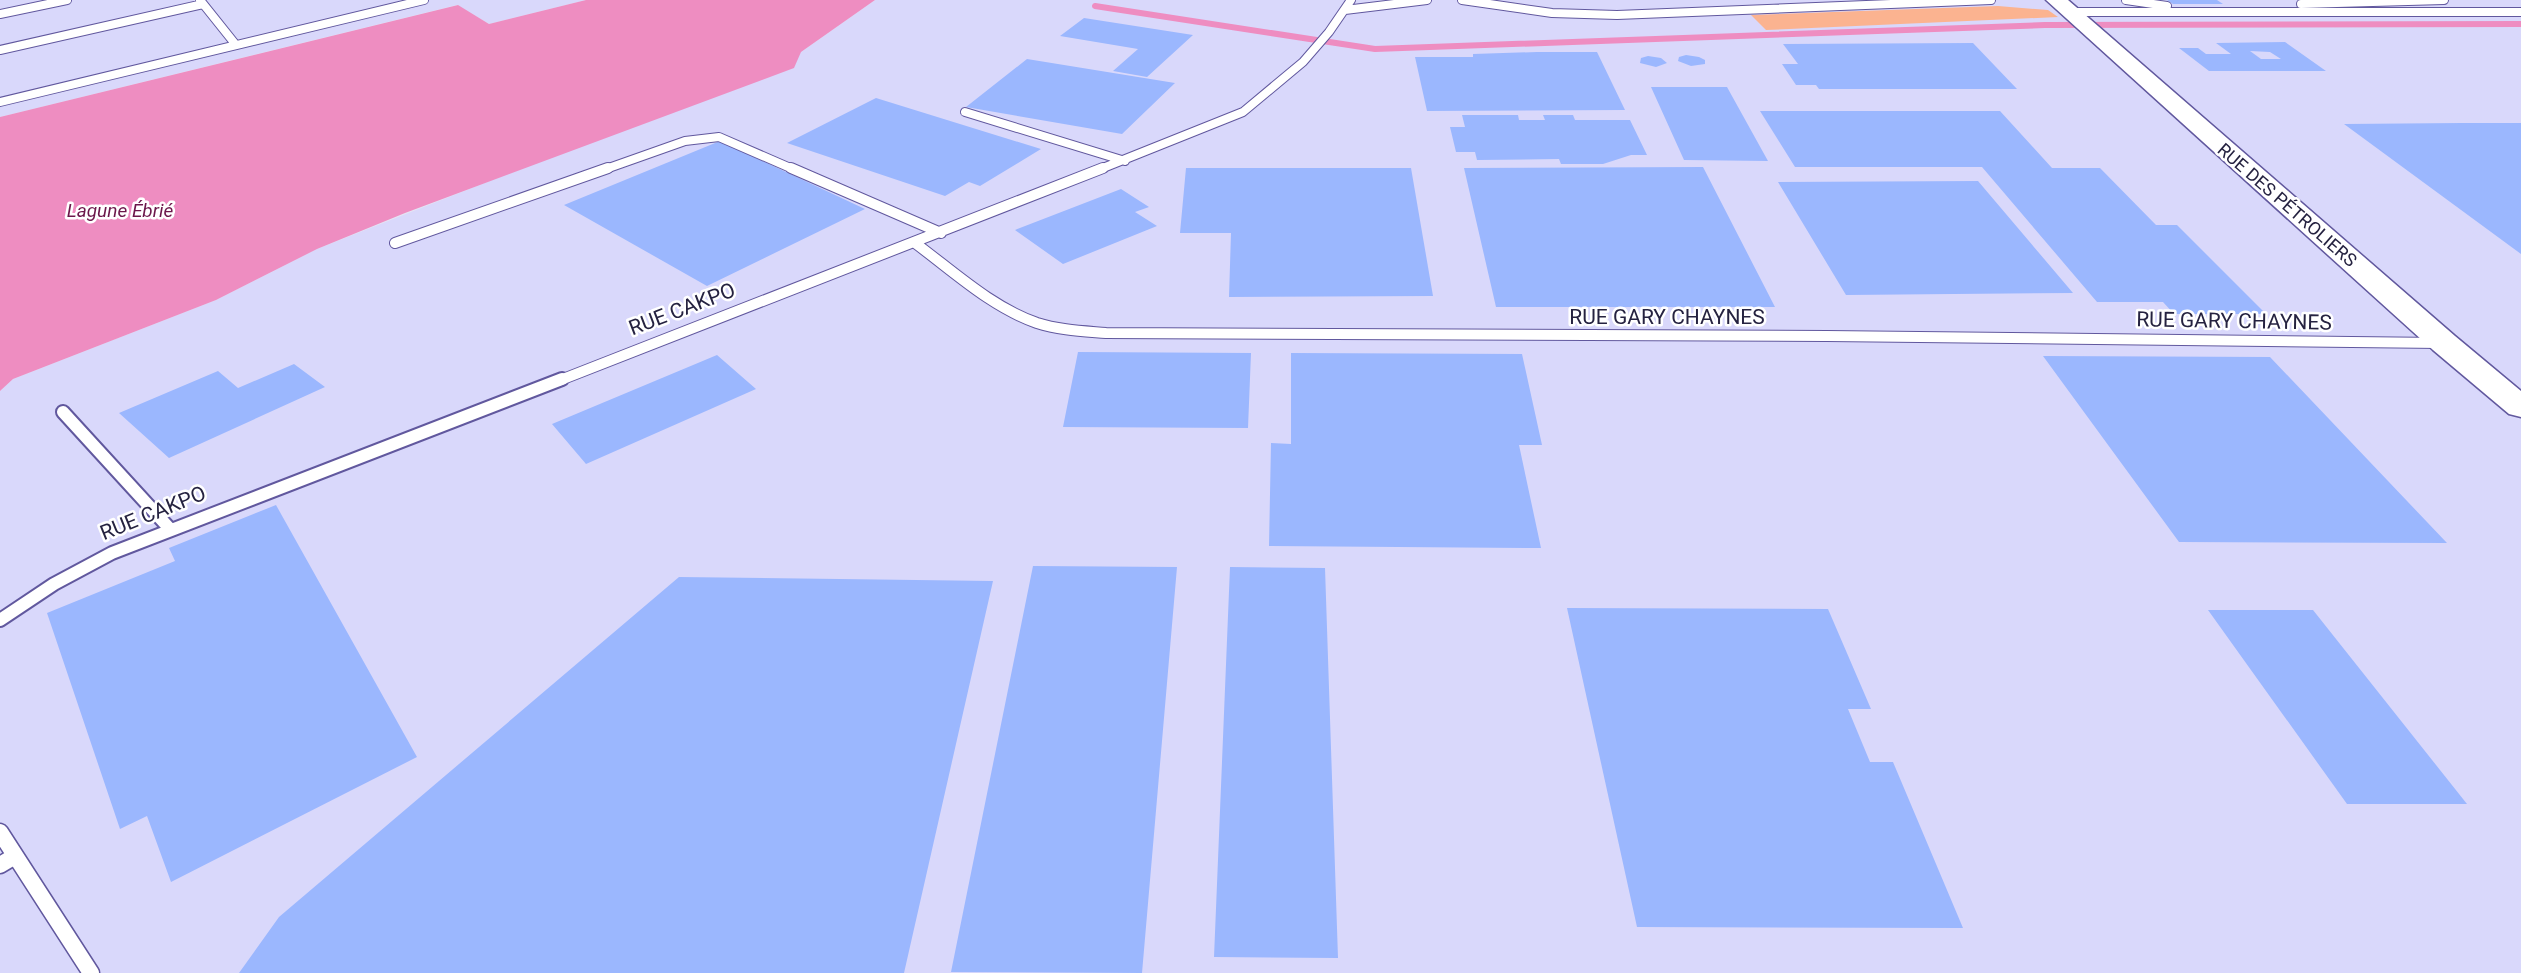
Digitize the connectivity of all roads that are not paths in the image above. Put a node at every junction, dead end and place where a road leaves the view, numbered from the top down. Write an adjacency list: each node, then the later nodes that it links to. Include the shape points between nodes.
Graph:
1 (67, 0): 12 (lane)
2 (424, 0): 15 (lane)
3 (1351, 0): 10 (lane, RUE CAKPO)
4 (1427, 0): 10 (lane)
5 (1462, 0): 6 (lane, via 1525,11 1617,15)
6 (1991, 0)
7 (2126, 0): 8 (lane, via 2192,8)
8 (2444, 0)
9 (202, 2): 15 (lane); 16 (lane)
10 (1345, 10): 14 (lane, RUE CAKPO)
11 (2521, 12): 13 (lane)
12 (0, 14)
13 (2072, 15): 23 (street, RUE DES PÉTROLIERS)
14 (1325, 33): 19 (lane, RUE CAKPO, via 1274,91 1242,112)
15 (236, 45): 17 (lane)
16 (0, 50)
17 (0, 102)
18 (965, 112): 19 (lane)
19 (1125, 161): 20 (lane, RUE CAKPO)
20 (941, 233): 21 (lane, via 719,137 703,137); 22 (lane, RUE CAKPO)
21 (395, 243)
22 (915, 243): 23 (lane, RUE GARY CHAYNES, via 998,303 1060,330); 26 (lane, RUE CAKPO)
23 (2444, 343): 24 (street, RUE DES PÉTROLIERS)
24 (2521, 407)
25 (62, 412): 26 (lane)
26 (170, 529): 27 (lane, RUE CAKPO, via 54,584)
27 (0, 620)
28 (0, 832): 29 (lane)
29 (15, 856): 30 (lane); 31 (lane)
30 (0, 865)
31 (91, 973)

